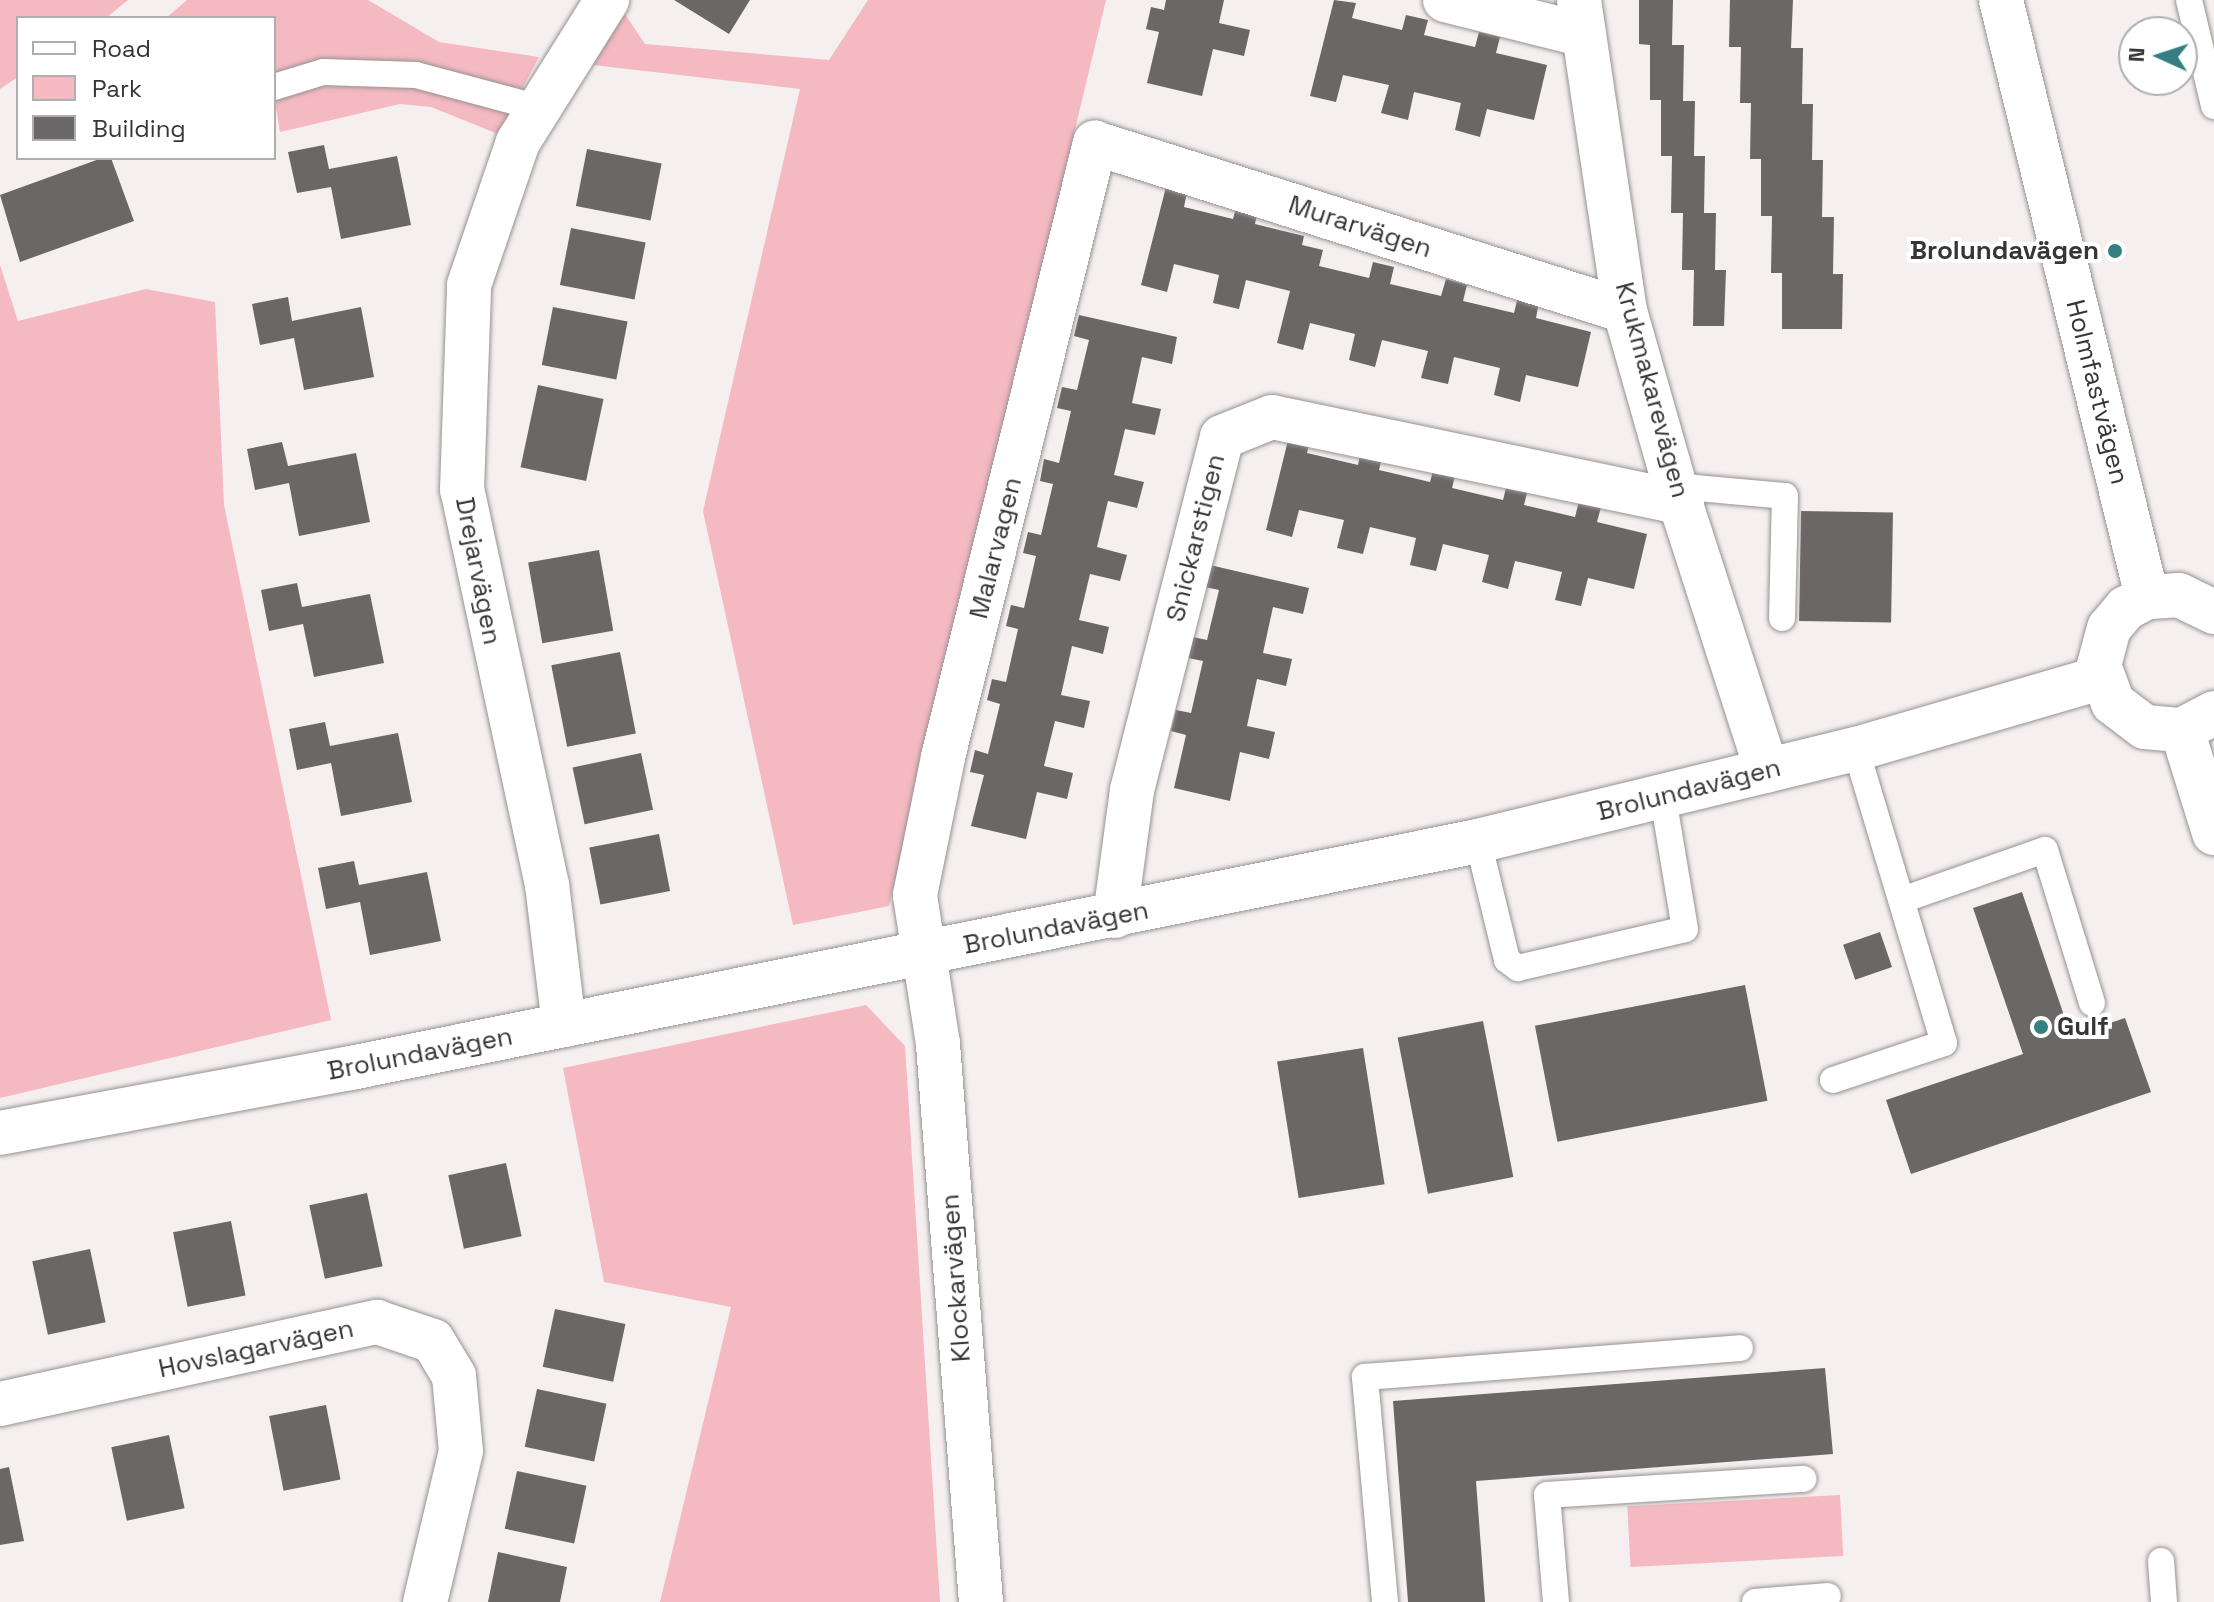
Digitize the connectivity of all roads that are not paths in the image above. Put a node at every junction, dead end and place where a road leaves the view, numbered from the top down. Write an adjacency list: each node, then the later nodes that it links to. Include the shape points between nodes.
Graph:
1 (607, 0): 8 (street, Drejarvägen)
2 (1445, 0): 5 (street)
3 (2001, 0): 12 (street, Holmfastvägen)
4 (2189, 0): 7 (lane)
5 (1582, 17): 10 (street, Krukmakarevägen)
6 (276, 86): 8 (lane, via 323,72 416,75)
7 (2214, 106)
8 (539, 108): 26 (street, Drejarvägen, via 518,142 469,285 462,490 547,885)
9 (1095, 143): 10 (street, Murarvägen); 24 (street, Malarvagen, via 943,757 915,895)
10 (1625, 311): 11 (street, Krukmakarevägen)
11 (1679, 494): 14 (lane, via 1785,496); 18 (street, Krukmakarevägen); 23 (street, Snickarstigen, via 1272,417 1222,437 1132,790)
12 (2147, 597): 13 (street, via 2179,595); 15 (street, via 2126,608 2109,628 2100,652)
13 (2214, 612)
14 (1782, 618)
15 (2101, 678): 16 (street, via 2113,703 2133,722 2157,730); 17 (street, Brolundavägen)
16 (2198, 721): 20 (street)
17 (1856, 749): 18 (street, Brolundavägen); 22 (lane)
18 (1767, 770): 19 (street, Brolundavägen)
19 (1663, 798): 21 (street, Brolundavägen); 21 (lane, via 1685,929 1518,968 1507,960)
20 (2214, 833)
21 (1478, 841): 23 (street, Brolundavägen)
22 (1902, 900): 25 (lane, via 2045,850); 27 (lane, via 1944,1043)
23 (1115, 916): 24 (street, Brolundavägen)
24 (922, 955): 26 (street, Brolundavägen); 35 (street, Klockarvägen, via 938,1044)
25 (2092, 1003)
26 (564, 1025): 28 (street, Brolundavägen)
27 (1833, 1080)
28 (0, 1133)
29 (1740, 1348): 36 (lane, via 1365,1377)
30 (0, 1404): 34 (street, Hovslagarvägen, via 377,1322 433,1341 454,1376 461,1451)
31 (1804, 1479): 37 (lane, via 1547,1495)
32 (2161, 1561): 39 (lane)
33 (1828, 1596): 38 (lane)
34 (425, 1602)
35 (981, 1602)
36 (1385, 1602)
37 (1556, 1602)
38 (1755, 1602)
39 (2164, 1602)

